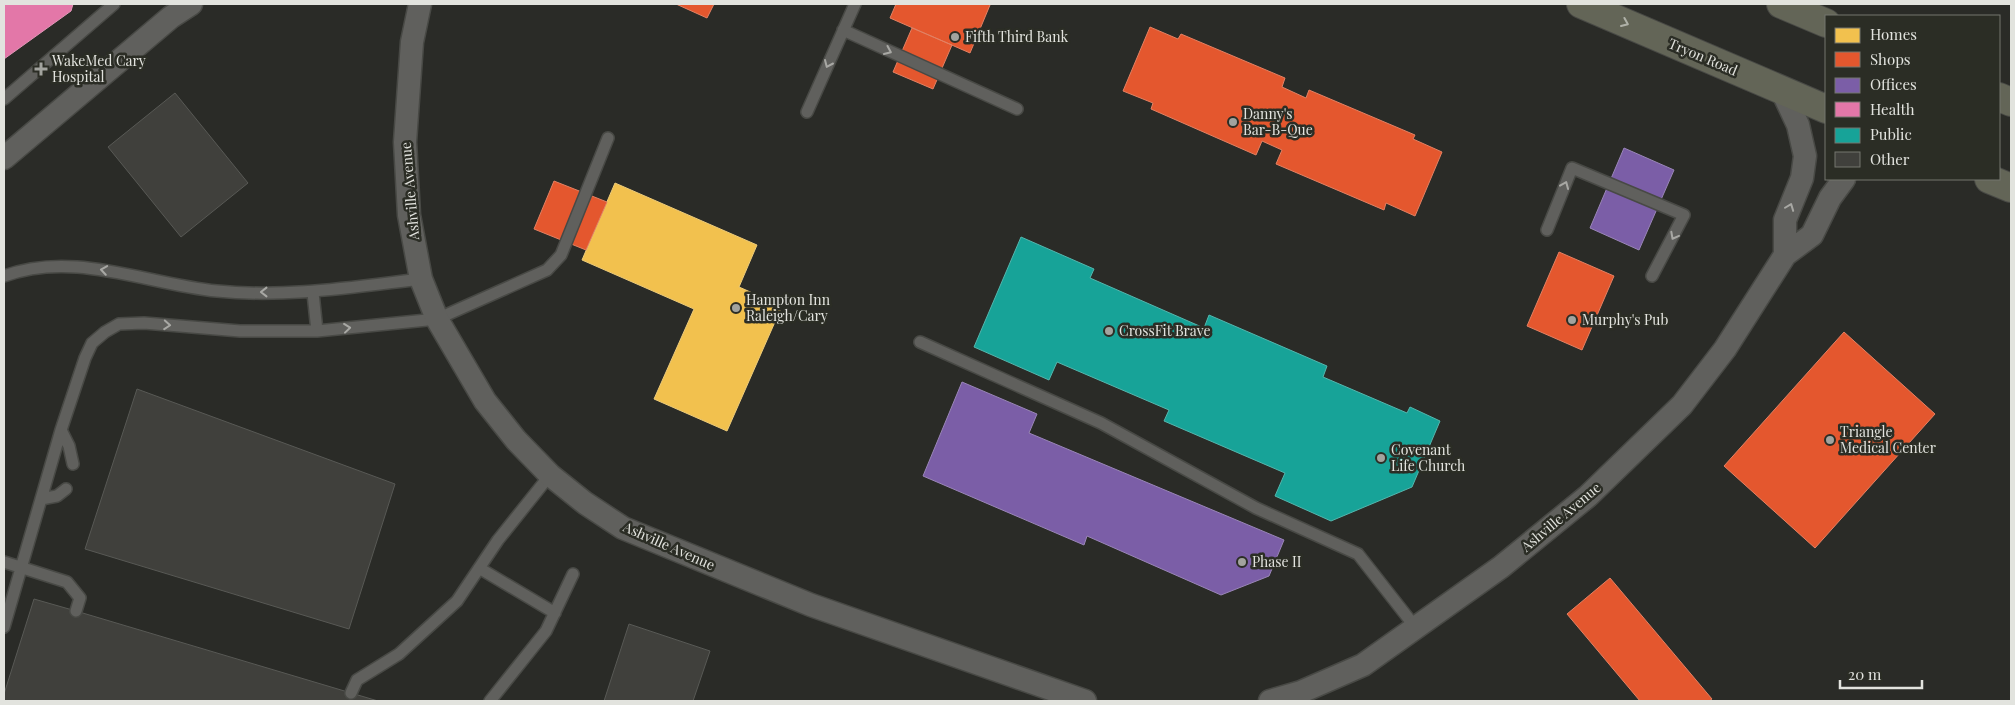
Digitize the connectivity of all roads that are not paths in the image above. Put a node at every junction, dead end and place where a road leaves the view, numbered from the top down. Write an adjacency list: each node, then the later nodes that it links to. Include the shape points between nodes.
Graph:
1 (114, 4): 10 (lane)
2 (191, 4): 15 (street, via 171,17)
3 (420, 4): 23 (street, Ashville Avenue, via 412,42 405,142 409,215)
4 (855, 4): 8 (lane)
5 (1580, 4): 9 (main road, Tryon Road, one-way to 9)
6 (1781, 4): 7 (main road)
7 (1825, 23)
8 (843, 30): 12 (lane, one-way to 12); 13 (lane, one-way to 13)
9 (1782, 91): 11 (main road, Tryon Road); 20 (street, one-way to 9, via 1785,220 1802,178 1805,156 1798,125)
10 (4, 99)
11 (1825, 109)
12 (1017, 110)
13 (807, 112)
14 (608, 138): 25 (lane, via 561,255 547,270)
15 (4, 158)
16 (1843, 180): 20 (street, Ashville Avenue, via 1812,234)
17 (1991, 180): 18 (main road)
18 (2011, 188)
19 (1547, 230): 22 (lane, one-way to 22, via 1572,168 1684,216)
20 (1784, 255): 40 (street, Ashville Avenue, via 1725,350 1682,405 1588,496 1501,567)
21 (4, 276): 24 (lane, one-way to 21, via 216,291 125,273 62,266 22,269)
22 (1652, 276)
23 (421, 279): 24 (lane); 25 (street, Ashville Avenue)
24 (313, 293): 26 (lane)
25 (438, 319): 26 (lane, one-way to 25); 30 (street, Ashville Avenue, via 485,401)
26 (317, 331): 28 (lane, one-way to 26, via 84,358 92,343 119,324 240,331)
27 (920, 342): 40 (lane, via 1101,423 1256,508 1358,554)
28 (61, 430): 29 (lane); 32 (lane)
29 (73, 464)
30 (550, 475): 35 (lane); 43 (street, Ashville Avenue, via 624,528 711,565 811,605)
31 (66, 489): 32 (lane, via 57,496)
32 (41, 499): 34 (lane)
33 (4, 562): 34 (lane)
34 (21, 566): 37 (lane, via 67,582 80,598); 39 (lane)
35 (479, 568): 38 (lane); 41 (lane, via 457,601 399,654 357,680)
36 (573, 574): 38 (lane)
37 (76, 612)
38 (554, 613): 42 (lane, via 546,632)
39 (4, 627)
40 (1416, 628): 44 (street, Ashville Avenue, via 1363,665 1301,692)
41 (351, 693)
42 (490, 701)
43 (1085, 701)
44 (1270, 701)

